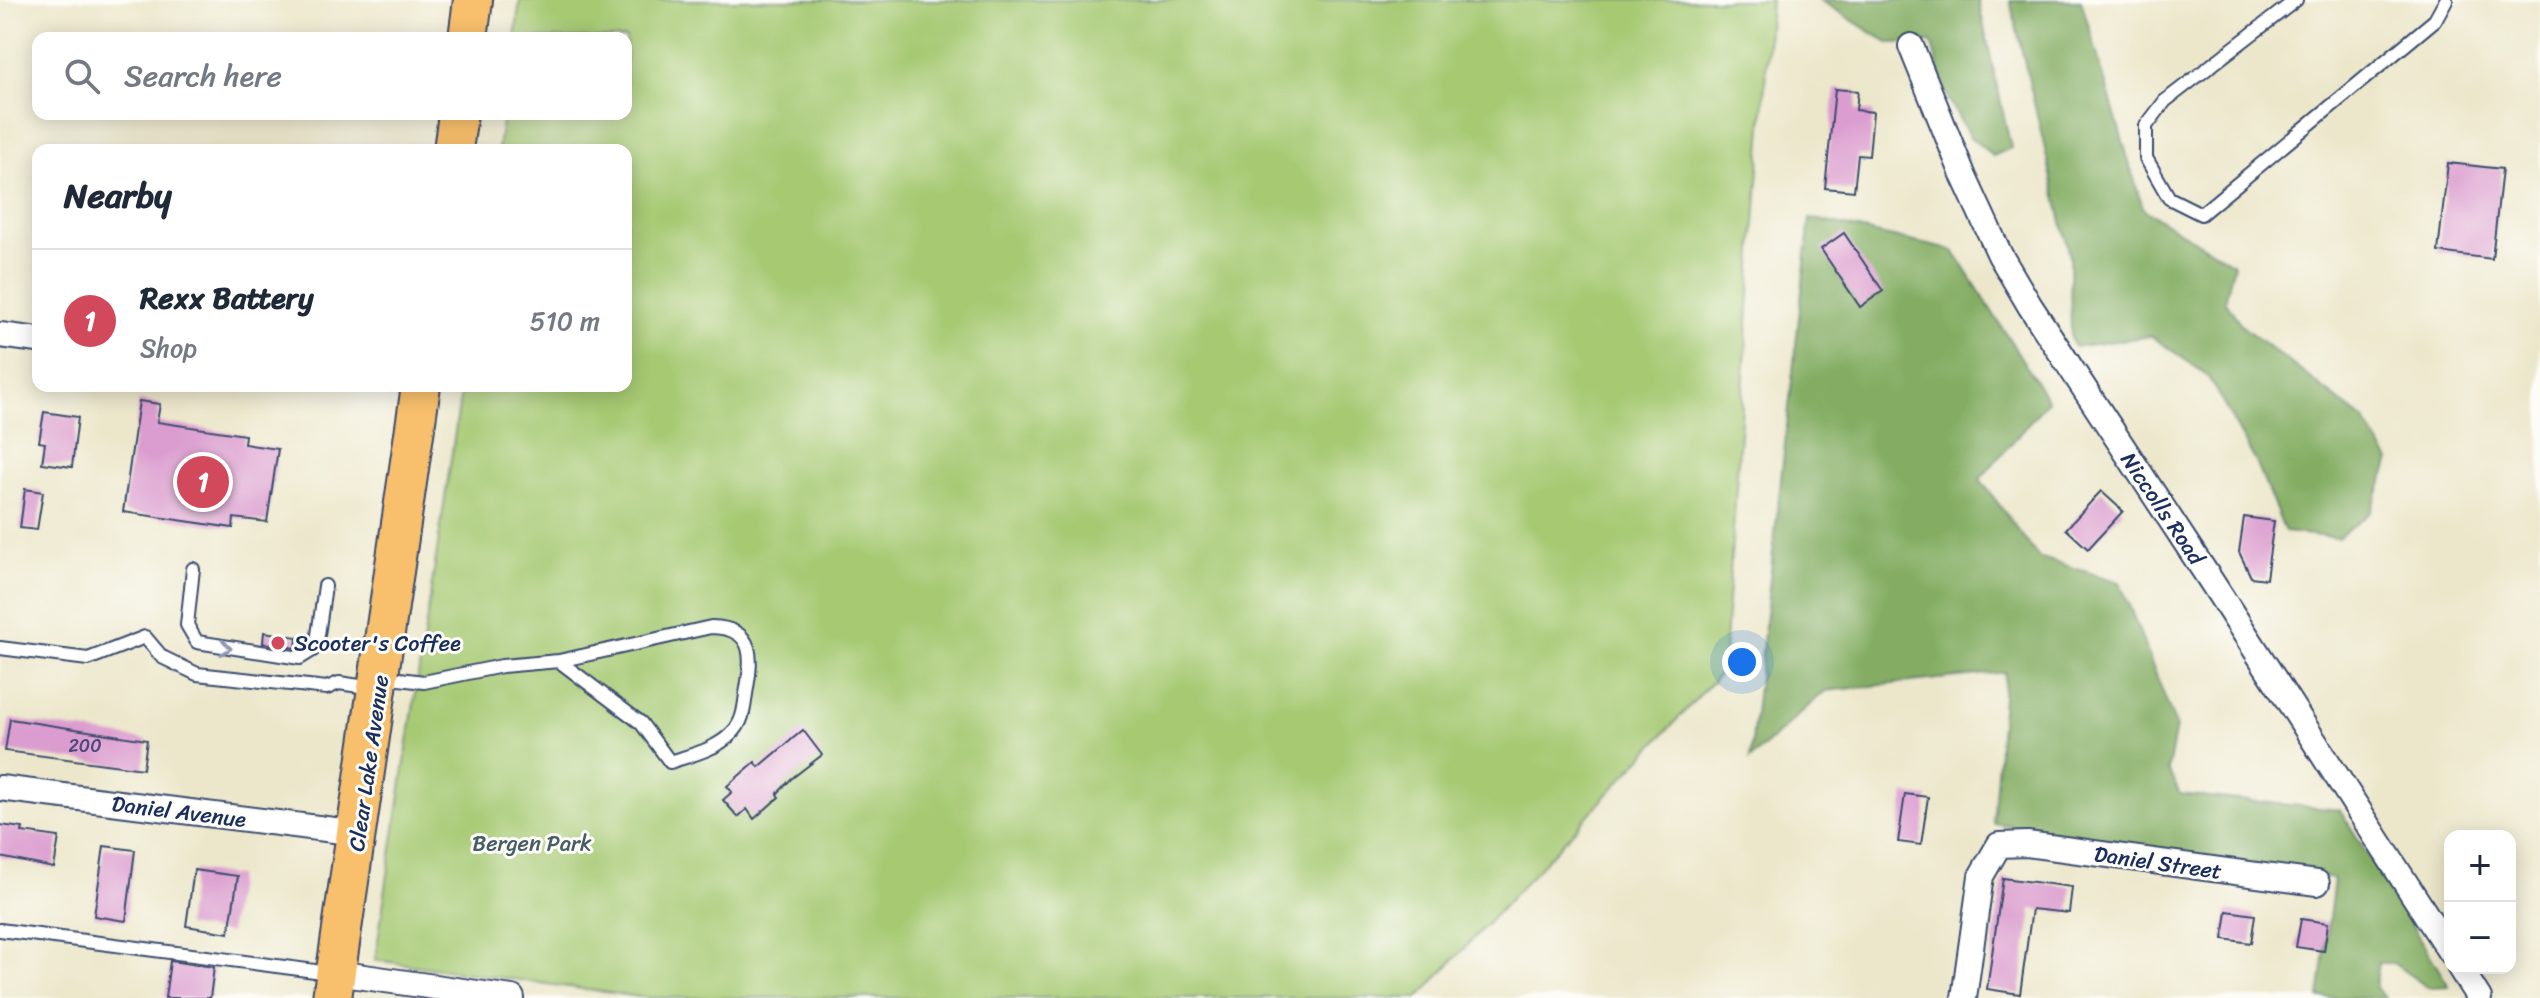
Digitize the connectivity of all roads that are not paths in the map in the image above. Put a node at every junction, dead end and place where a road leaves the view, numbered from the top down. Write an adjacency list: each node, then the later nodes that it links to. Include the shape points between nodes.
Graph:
1 (473, 0): 4 (main road)
2 (2296, 0): 3 (lane, via 2165,101 2146,126 2146,158 2169,198 2201,214 2435,20)
3 (2446, 0)
4 (469, 32)
5 (1911, 46): 20 (street, Niccolls Road, via 1964,177 2030,306)
6 (457, 120): 7 (main road)
7 (454, 144)
8 (0, 335): 9 (street)
9 (32, 339)
10 (415, 392): 15 (main road, Clear Lake Avenue)
11 (193, 569): 12 (lane, one-way to 12, via 187,625 197,642 300,658 317,642)
12 (325, 586)
13 (0, 648): 15 (lane, via 88,659 145,637 162,657 197,674 327,688)
14 (559, 661): 14 (lane, via 728,627 749,645 751,665 742,718 734,732 720,743 670,762 641,723); 15 (lane, via 424,682)
15 (379, 683): 17 (main road, Clear Lake Avenue)
16 (0, 788): 17 (street, Daniel Avenue)
17 (358, 833): 22 (main road, Clear Lake Avenue)
18 (2317, 883): 25 (street, Daniel Street, via 2027,844 1999,845 1981,876)
19 (0, 930): 22 (lane)
20 (2444, 943)
21 (2464, 974): 26 (street)
22 (334, 986): 23 (street)
23 (461, 995): 24 (street)
24 (512, 998)
25 (1964, 998)
26 (2479, 998)

